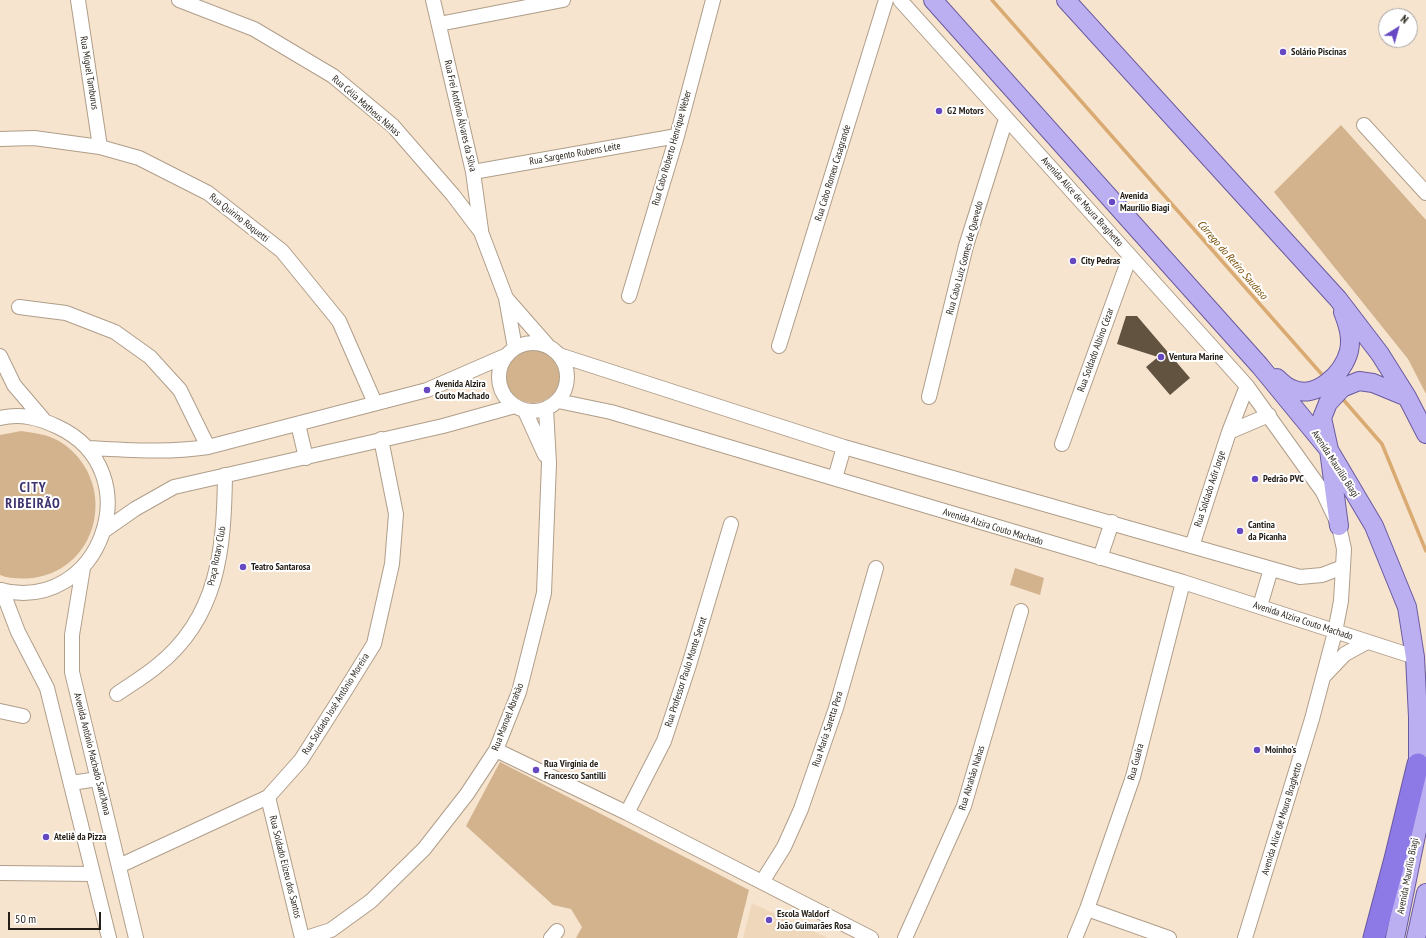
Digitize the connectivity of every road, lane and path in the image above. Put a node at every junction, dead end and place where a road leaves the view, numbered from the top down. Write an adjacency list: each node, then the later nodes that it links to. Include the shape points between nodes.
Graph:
1 (78, 0): 15 (street, Rua Miguel Tamburus)
2 (179, 0): 18 (street, Rua Célia Matheus Nahas, via 254,29 333,76 393,126 453,195)
3 (433, 0): 10 (street, Rua Frei Antônio Álvares da Silva)
4 (563, 0): 10 (street)
5 (713, 0): 13 (street, Rua Cabo Roberto Henrique Weber)
6 (886, 0): 24 (street, Rua Cabo Romeu Casagrande)
7 (900, 0): 11 (street, Avenida Alice de Moura Braghetto)
8 (933, 0): 28 (main road, Avenida Maurílio Biagi)
9 (1066, 0): 22 (main road)
10 (439, 24): 16 (street, Rua Frei Antônio Álvares da Silva)
11 (1006, 119): 19 (street, Avenida Alice de Moura Braghetto); 30 (street, Rua Cabo Luiz Gomes de Quevedo, via 966,246)
12 (1364, 125): 17 (street)
13 (677, 136): 16 (street, Rua Sargento Rubens Leite); 20 (street, Rua Cabo Roberto Henrique Weber)
14 (0, 139): 15 (street, Rua Quirino Roquetti, via 34,138)
15 (100, 147): 34 (street, Rua Quirino Roquetti, via 139,158 208,193 282,251 339,321)
16 (473, 172): 18 (street, Rua Frei Antônio Álvares da Silva)
17 (1426, 194)
18 (481, 232): 21 (street, Rua Célia Matheus Nahas)
19 (1130, 256): 29 (street, Avenida Alice de Moura Braghetto); 44 (street, Rua Soldado Albino Cézar)
20 (629, 296)
21 (506, 298): 25 (street, Rua Célia Matheus Nahas); 26 (street, Rua Célia Matheus Nahas)
22 (1338, 300): 31 (main road, via 1348,325 1349,352); 32 (main road, via 1380,354)
23 (19, 307): 45 (street, via 66,313 115,332 150,357 180,390)
24 (779, 346)
25 (554, 351): 26 (street, via 532,343); 33 (street, via 565,363 567,373 564,393); 46 (street)
26 (510, 352): 34 (street, via 427,390); 35 (street, via 500,369 499,383 504,396)
27 (0, 356): 39 (street, via 14,385)
28 (1260, 366): 31 (main road, via 1291,389); 48 (main road, Avenida Maurílio Biagi)
29 (1247, 386): 37 (street, Avenida Alice de Moura Braghetto); 41 (street, Rua Soldado Adir Jorge)
30 (929, 397)
31 (1322, 397): 32 (main road, via 1359,381 1373,383); 48 (main road, via 1322,418)
32 (1407, 397): 42 (main road)
33 (558, 401): 36 (street); 52 (street, Avenida Alzira Couto Machado, via 612,412)
34 (375, 403): 40 (street)
35 (520, 408): 36 (street, via 532,412); 43 (street); 50 (street, Rua Manoel Abrahão)
36 (546, 409): 50 (street, Rua Manoel Abrahão)
37 (1269, 414): 41 (street); 55 (street, Avenida Alice de Moura Braghetto, via 1323,492)
38 (0, 418): 39 (street, via 12,415)
39 (43, 419): 47 (street, via 67,431)
40 (298, 424): 45 (street); 49 (street)
41 (1229, 432): 57 (street, Rua Soldado Adir Jorge)
42 (1426, 434)
43 (382, 439): 49 (street); 78 (street, Rua Soldado José Antônio Moreira, via 396,514 392,564 374,644 301,760)
44 (1062, 444)
45 (208, 447): 47 (street, via 144,451)
46 (844, 447): 52 (street); 53 (street)
47 (89, 448): 56 (street, via 103,473 109,502)
48 (1328, 450): 55 (main road); 69 (main road, Avenida Maurílio Biagi, via 1374,526 1407,607)
49 (306, 458): 51 (street)
50 (549, 463): 74 (street, Rua Manoel Abrahão, via 544,593 519,692)
51 (225, 475): 56 (street, via 174,487); 71 (street, Praça Rotary Club, via 224,519 214,582 199,619 158,666)
52 (835, 478): 58 (street, Avenida Alzira Couto Machado)
53 (1112, 522): 57 (street); 58 (street)
54 (731, 524): 79 (street, Rua Professor Paulo Monte Serrat, via 664,741)
55 (1339, 526): 59 (street, via 1344,549)
56 (105, 530): 60 (street, via 96,550)
57 (1192, 546): 62 (street)
58 (1100, 558): 63 (street, Avenida Alzira Couto Machado)
59 (1343, 567): 62 (street, via 1322,576 1311,577 1300,577); 67 (street, via 1341,601)
60 (83, 568): 64 (street, via 68,579 41,590 18,593); 76 (street, Avenida Antônio Machado Sant'Anna, via 72,635 72,672)
61 (876, 568): 83 (street, Rua Maria Saretta Pera, via 836,708 801,809 784,847)
62 (1271, 569): 65 (street)
63 (1183, 582): 65 (street, Avenida Alzira Couto Machado); 85 (street, Rua Guaíra, via 1133,777)
64 (1, 590): 77 (street, via 18,632 47,688)
65 (1260, 606): 67 (street, Avenida Alzira Couto Machado)
66 (1021, 611): 91 (street, Rua Abrahão Nahas, via 964,806)
67 (1335, 632): 68 (street, Avenida Alzira Couto Machado); 70 (street, Avenida Alice de Moura Braghetto)
68 (1367, 642): 69 (street, Avenida Alzira Couto Machado); 70 (street, Avenida Alice de Moura Braghetto, via 1345,654)
69 (1420, 659): 75 (main road, Avenida Maurílio Biagi)
70 (1323, 677): 94 (street, Avenida Alice de Moura Braghetto)
71 (117, 694)
72 (0, 711): 73 (street)
73 (23, 716)
74 (496, 750): 79 (street); 89 (street, Rua Manoel Abrahão, via 467,794 424,849 371,901 332,930)
75 (1418, 764): 95 (highway); 96 (main road, Avenida Maurílio Biagi, via 1421,811)
76 (98, 779): 77 (street); 80 (street, Avenida Antônio Machado Sant'Anna)
77 (71, 783): 82 (street)
78 (268, 796): 80 (street, Rua Soldado José Antônio Moreira); 88 (street, Rua Soldado Elizeu dos Santos)
79 (627, 813): 83 (street)
80 (119, 866): 87 (street, Avenida Antônio Machado Sant'Anna)
81 (0, 873): 82 (street)
82 (93, 874): 86 (street)
83 (762, 882): 90 (street)
84 (1426, 893): 97 (main road, Avenida Maurílio Biagi)
85 (1087, 909): 92 (street, Rua Guaíra); 93 (street)
86 (109, 938)
87 (136, 938)
88 (302, 938)
89 (306, 938)
90 (871, 938)
91 (904, 938)
92 (1075, 938)
93 (1169, 938)
94 (1245, 938)
95 (1374, 938)
96 (1395, 938)
97 (1416, 938)

